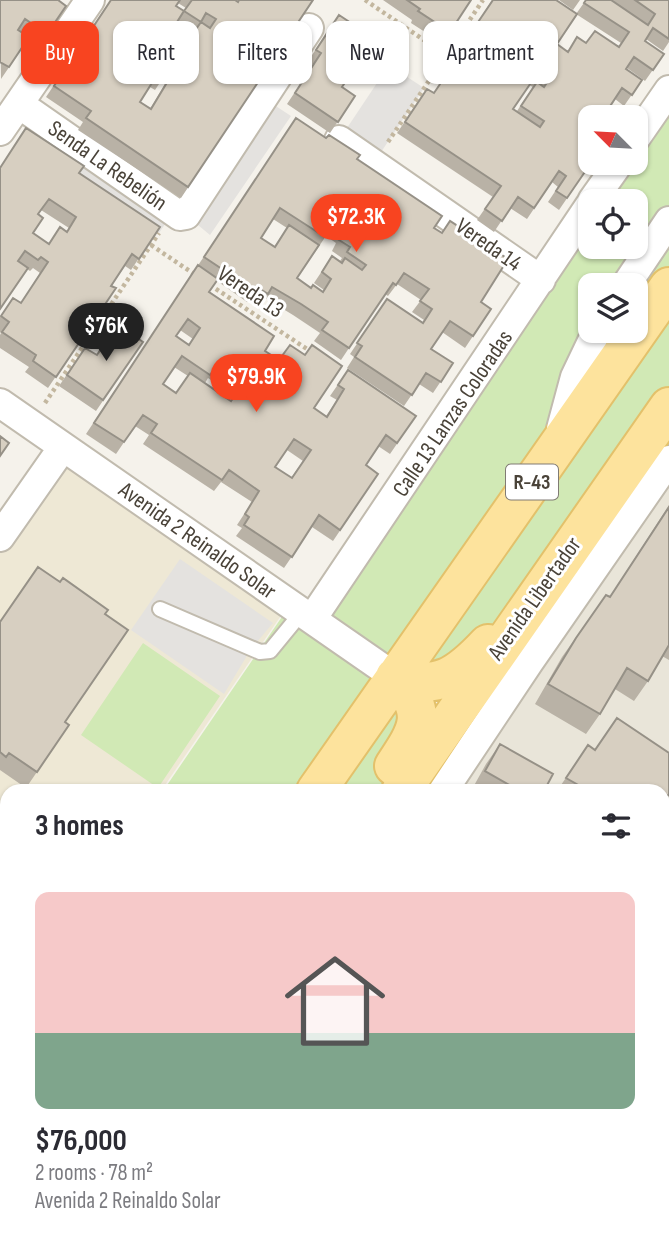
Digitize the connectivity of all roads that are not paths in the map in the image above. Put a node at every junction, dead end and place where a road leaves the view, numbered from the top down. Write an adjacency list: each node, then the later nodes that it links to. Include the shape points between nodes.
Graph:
1 (90, 0): 4 (street)
2 (272, 84): 4 (street, Senda La Rebelión, via 186,215 180,216)
3 (669, 90): 5 (street)
4 (19, 104): 6 (street)
5 (648, 120)
6 (0, 131)
7 (339, 140): 11 (street, Vereda 14)
8 (669, 221): 10 (street)
9 (578, 223): 11 (street, Calle 13 Lanzas Coloradas)
10 (634, 273)
11 (541, 280): 22 (street, Calle 13 Lanzas Coloradas)
12 (669, 288): 16 (main road, R-43)
13 (591, 343): 16 (street, via 575,377)
14 (0, 403): 17 (street, Avenida 2 Reinaldo Solar)
15 (669, 407): 20 (main road, Avenida Libertador)
16 (557, 446): 23 (main road, R-43)
17 (63, 447): 19 (street); 22 (street, Avenida 2 Reinaldo Solar)
18 (669, 460): 27 (street, Avenida Libertador)
19 (0, 537)
20 (539, 591): 23 (main road, via 461,670 429,682); 26 (main road, Avenida Libertador)
21 (160, 609): 22 (lane, via 260,652 270,651)
22 (307, 615): 23 (street, Avenida 2 Reinaldo Solar)
23 (396, 677): 24 (main road, R-43); 25 (main road, via 414,701 419,717 414,736)
24 (321, 784)
25 (383, 784)
26 (406, 784)
27 (448, 784)

